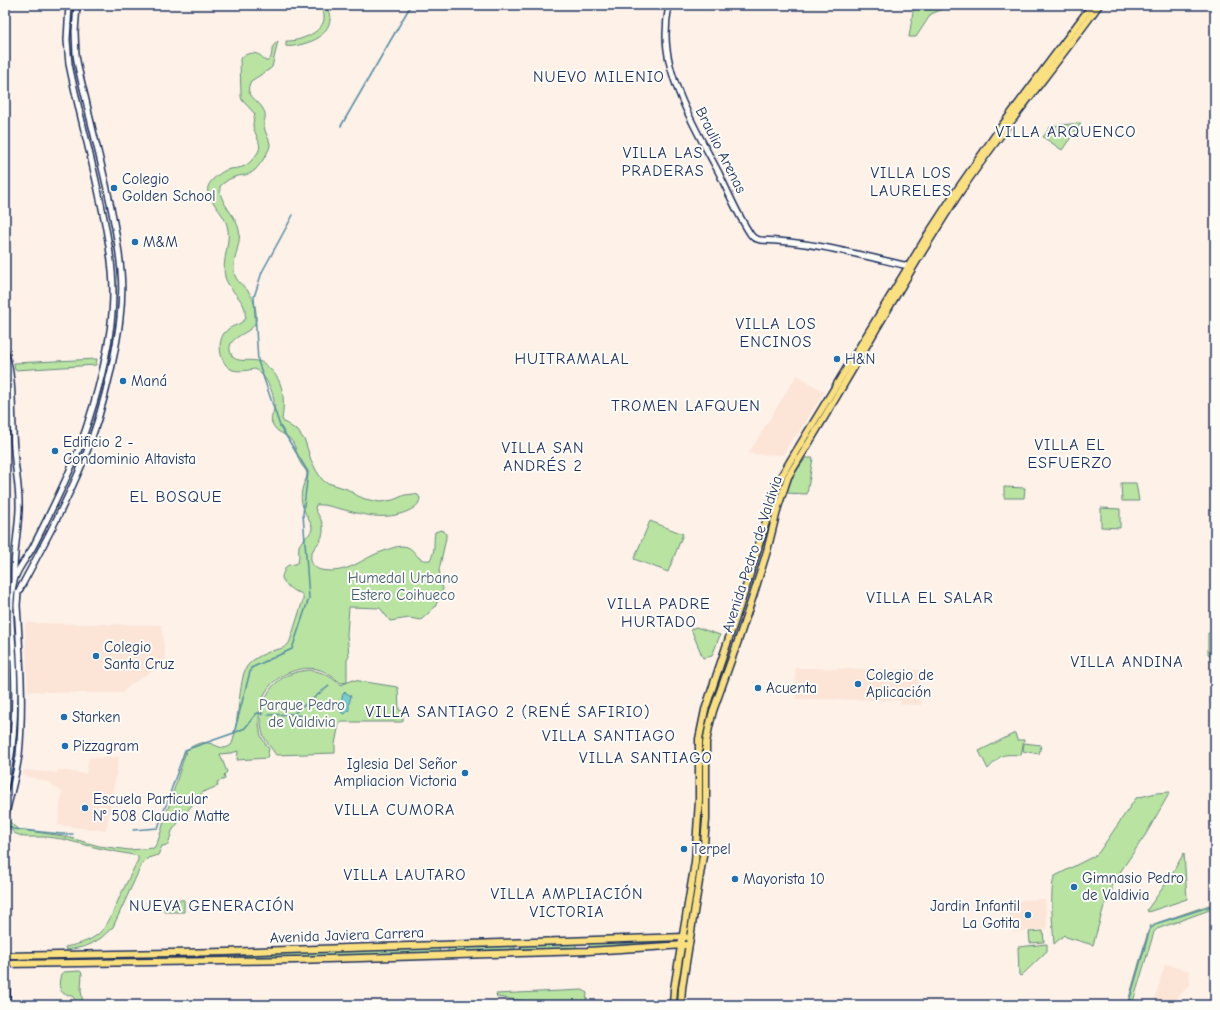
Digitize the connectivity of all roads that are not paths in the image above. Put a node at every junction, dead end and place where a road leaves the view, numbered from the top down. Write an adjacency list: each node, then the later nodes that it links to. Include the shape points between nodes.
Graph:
1 (69, 5): 8 (street, via 68,60 104,220 113,276 113,310 100,377 80,445 48,518)
2 (77, 5): 10 (street, via 77,62 114,225 121,270 121,311 110,374 88,448 77,476 18,593)
3 (669, 5): 6 (street, Braulio Arenas, via 666,36 672,74 698,133 751,235 760,240 811,245 859,254)
4 (1092, 5): 6 (main road, Avenida Pedro de Valdivia, via 981,154 927,236)
5 (1099, 5): 6 (main road, Avenida Pedro de Valdivia, via 976,170)
6 (911, 268): 13 (main road, Avenida Pedro de Valdivia, via 792,458 776,489 701,726 696,855); 14 (main road, Avenida Pedro de Valdivia, via 788,477 782,492 767,551 709,726 706,743 706,820 703,856)
7 (5, 352): 8 (street, via 10,373 19,508)
8 (14, 581): 9 (street, via 11,601)
9 (14, 681): 10 (street); 11 (street, via 13,735)
10 (21, 689): 12 (street, via 19,755)
11 (5, 787)
12 (5, 817)
13 (683, 937): 14 (main road, Avenida Javiera Carrera); 15 (main road, Avenida Pedro de Valdivia); 17 (main road, Avenida Javiera Carrera, via 226,952)
14 (690, 938): 16 (main road, Avenida Pedro de Valdivia)
15 (682, 945): 16 (main road, Avenida Javiera Carrera); 18 (main road, Avenida Javiera Carrera, via 295,960); 21 (main road, Avenida Pedro de Valdivia)
16 (689, 945): 22 (main road, Avenida Pedro de Valdivia)
17 (5, 956)
18 (5, 964)
19 (5, 971): 20 (street)
20 (7, 1005)
21 (673, 1005)
22 (681, 1005)

